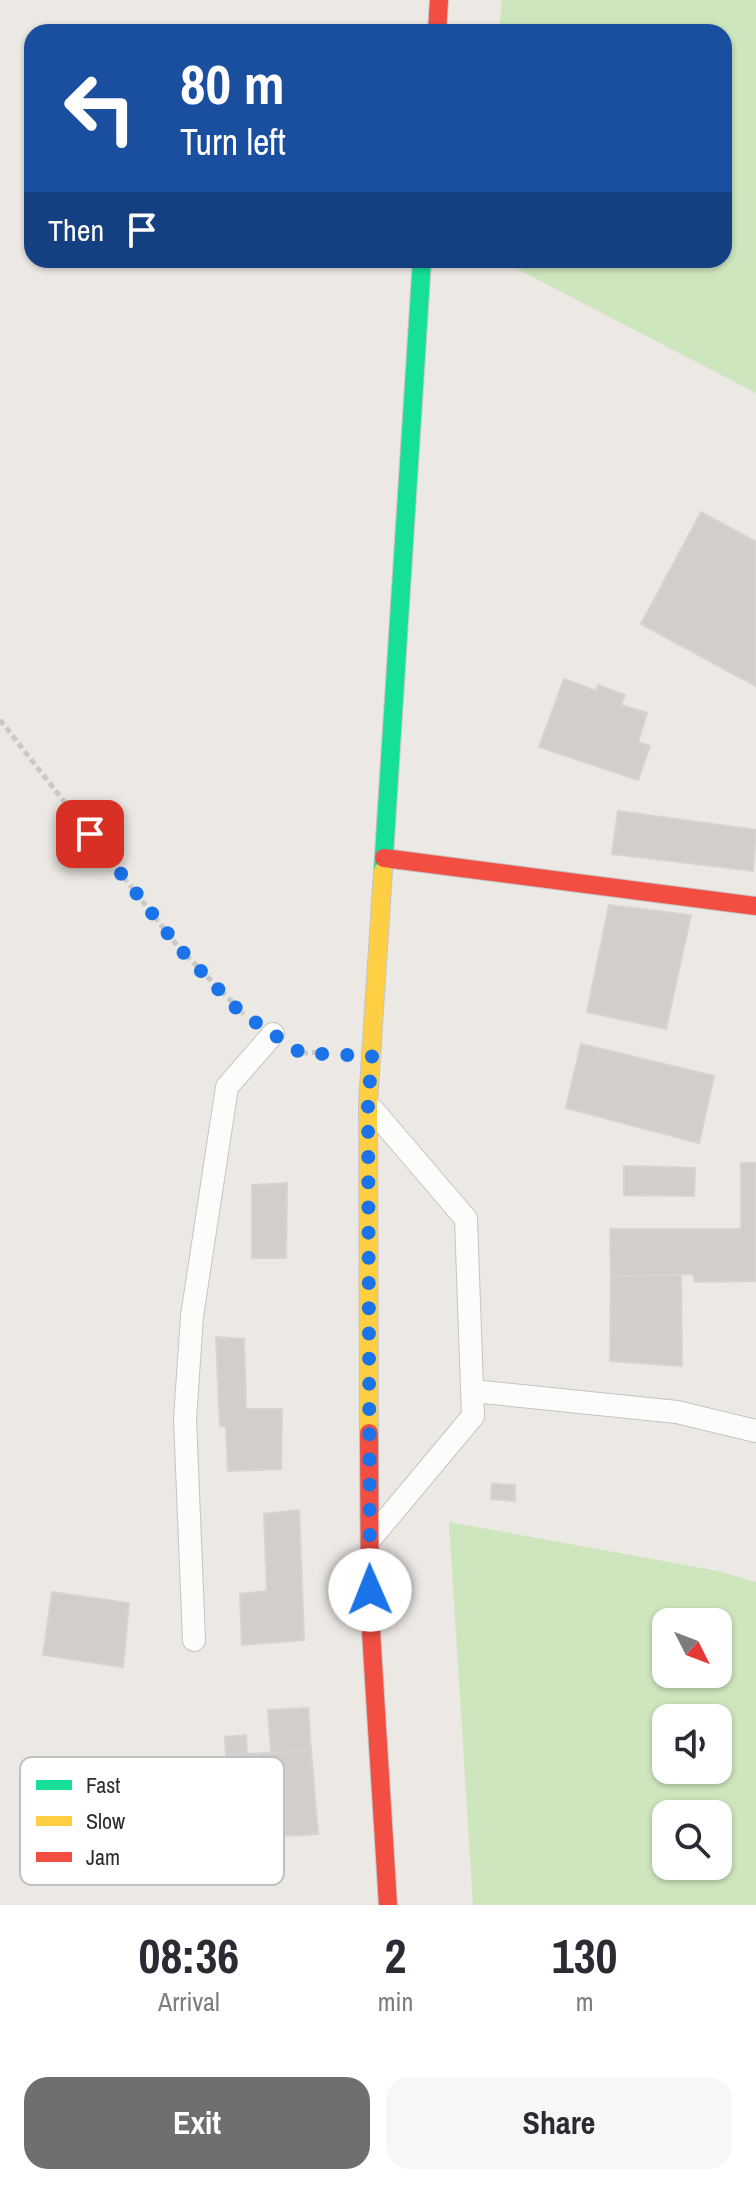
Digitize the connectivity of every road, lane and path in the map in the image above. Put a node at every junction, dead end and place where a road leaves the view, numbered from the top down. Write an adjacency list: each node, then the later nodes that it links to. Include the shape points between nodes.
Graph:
1 (439, 0): 2 (main road)
2 (438, 24)
3 (421, 268): 5 (main road)
4 (0, 720): 7 (path, via 180,949 239,1011)
5 (384, 858): 6 (main road); 8 (main road)
6 (756, 906)
7 (273, 1034): 8 (path, via 301,1053); 13 (lane, via 227,1087 192,1316 185,1419)
8 (372, 1056): 9 (main road)
9 (368, 1103): 10 (lane, via 466,1219); 12 (main road)
10 (473, 1391): 11 (lane, via 677,1412); 12 (lane, via 473,1416)
11 (756, 1431)
12 (369, 1541): 14 (main road)
13 (194, 1640)
14 (388, 1905)

